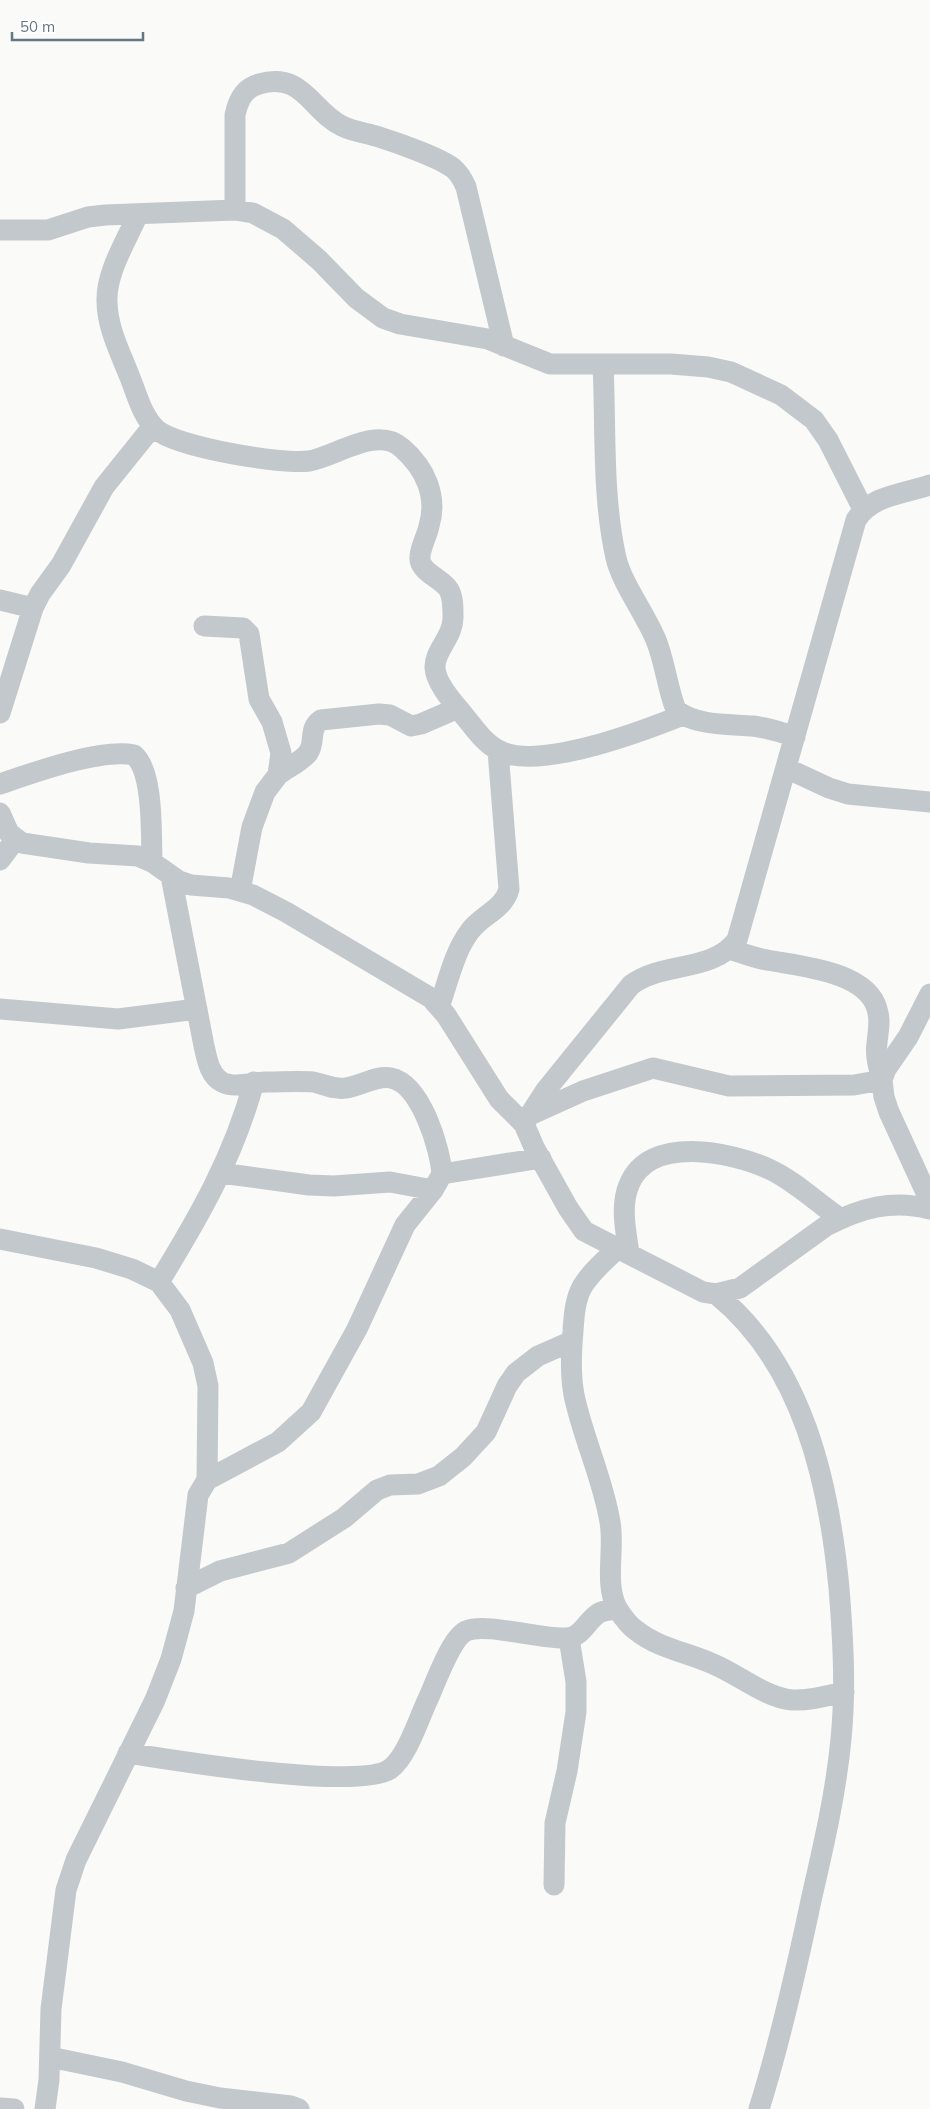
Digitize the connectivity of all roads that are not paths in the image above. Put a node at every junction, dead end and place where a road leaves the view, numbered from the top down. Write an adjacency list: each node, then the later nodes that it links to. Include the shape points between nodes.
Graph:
1 (234, 210): 2 (street); 4 (street, via 252,213 283,229 356,298 383,318 414,328 473,336); 4 (street, via 235,115 238,103 244,92 253,86 267,82 296,86 342,126 380,137 441,162 460,176 466,187)
2 (138, 214): 3 (street, via 88,217 48,230); 6 (street, via 113,272 107,304 114,335 142,409)
3 (0, 230)
4 (504, 346): 5 (street, via 550,364)
5 (603, 364): 8 (street, via 708,367 731,372 781,395 814,420 828,440); 14 (street, via 608,500 616,558 619,571 656,640 672,701)
6 (154, 426): 10 (street, via 104,487); 12 (street, via 167,437 191,445 292,462 320,459 348,446 384,440 396,442 403,448 432,494 430,523 420,556 425,569 440,579 452,599 453,629 436,660 435,670)
7 (930, 485): 8 (street, via 874,502)
8 (863, 509): 15 (street, via 850,536)
9 (0, 600): 10 (street)
10 (33, 608): 13 (street)
11 (204, 626): 18 (street, via 243,628 249,634 259,699 279,740)
12 (458, 708): 16 (street); 18 (street, via 411,726 390,715 379,714 321,720 312,731 307,754)
13 (0, 713)
14 (683, 716): 15 (street); 16 (street, via 619,739 574,750 523,756)
15 (795, 736): 17 (street)
16 (498, 751): 29 (street, via 509,889 504,900 477,922 462,943)
17 (786, 768): 20 (street, via 848,794); 27 (street, via 743,923)
18 (278, 775): 26 (street, via 265,792 252,827)
19 (0, 784): 24 (street, via 80,761 134,754 141,763 148,796)
20 (930, 802)
21 (0, 813): 22 (street)
22 (15, 840): 23 (street); 24 (street, via 42,847 138,856)
23 (0, 860)
24 (152, 862): 25 (street)
25 (171, 876): 26 (street, via 191,885); 31 (street)
26 (240, 891): 29 (street, via 286,912 422,991)
27 (730, 949): 32 (street, via 764,960 820,970 862,988 872,998 879,1017 877,1059); 34 (street, via 706,961 646,976 631,985 546,1090)
28 (930, 994): 32 (street)
29 (439, 1007): 34 (street, via 499,1099)
30 (0, 1009): 31 (street, via 118,1019)
31 (197, 1009): 33 (street, via 209,1064 218,1079 224,1084)
32 (882, 1080): 34 (street, via 854,1085 729,1086 653,1068 583,1091); 38 (street, via 889,1112)
33 (254, 1082): 36 (street, via 243,1123); 37 (street, via 314,1083 335,1088 380,1078 402,1083 427,1118)
34 (527, 1120): 35 (street, via 527,1134)
35 (541, 1158): 37 (street); 42 (street, via 584,1231)
36 (220, 1173): 37 (street, via 309,1185); 43 (street, via 198,1220)
37 (437, 1182): 46 (street, via 405,1225 357,1328 311,1412 278,1442)
38 (930, 1201)
39 (930, 1209): 40 (street, via 900,1203)
40 (841, 1219): 42 (street, via 770,1169 737,1158 682,1150 659,1158 633,1176 626,1194); 44 (street, via 751,1281 730,1292)
41 (0, 1239): 43 (street, via 96,1258)
42 (623, 1251): 44 (street, via 694,1288); 45 (street, via 592,1273 582,1288 576,1301)
43 (160, 1282): 46 (street, via 180,1310 203,1363 209,1409)
44 (716, 1294): 50 (street, via 736,1310 760,1339 784,1380 813,1447 833,1532)
45 (572, 1341): 47 (street, via 538,1356 516,1373 486,1432 463,1457 439,1476 418,1484 390,1485 377,1490 344,1518 290,1553 220,1571); 48 (street, via 570,1366 574,1395 606,1498 611,1525 613,1597)
46 (207, 1480): 47 (street, via 198,1495)
47 (186, 1588): 51 (street, via 171,1659 155,1700)
48 (618, 1609): 49 (street, via 600,1612 579,1634); 50 (street, via 637,1632 773,1694 790,1700 813,1700)
49 (569, 1638): 51 (street, via 490,1628 464,1631 450,1652 405,1749 390,1769 379,1774 352,1777 284,1773); 52 (street, via 576,1682 576,1712 555,1823)
50 (844, 1692): 58 (street, via 839,1760 825,1839 788,2001)
51 (128, 1753): 53 (street, via 76,1860 66,1890 51,2009)
52 (554, 1885)
53 (50, 2057): 56 (street); 57 (street, via 122,2072 186,2091)
54 (0, 2108): 55 (street)
55 (14, 2109)
56 (45, 2109)
57 (299, 2109)
58 (759, 2109)

